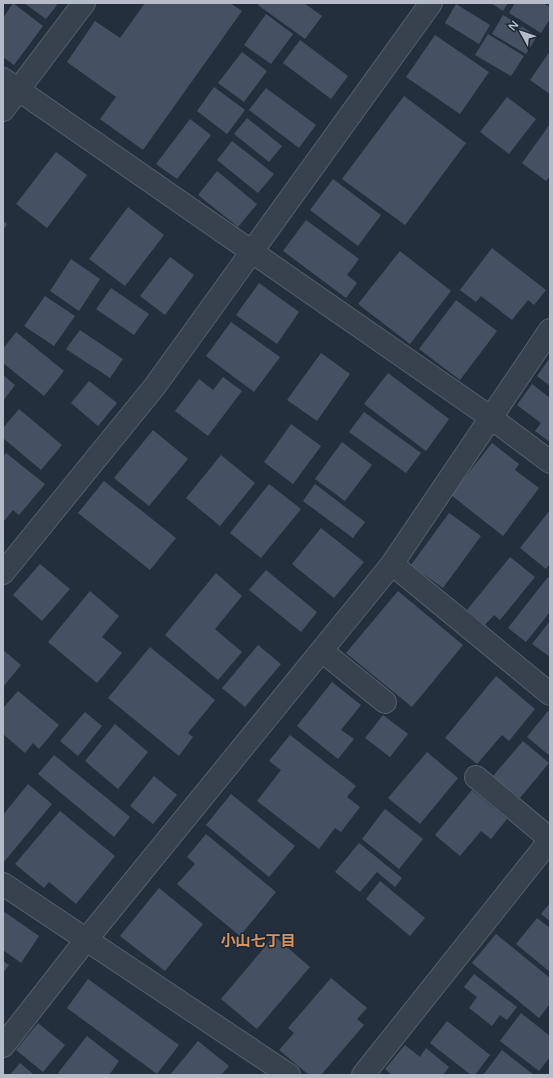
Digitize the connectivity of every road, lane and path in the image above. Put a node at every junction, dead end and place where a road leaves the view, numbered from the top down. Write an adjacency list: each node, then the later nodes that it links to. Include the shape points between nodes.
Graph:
1 (84, 3): 3 (street)
2 (431, 3): 5 (street)
3 (11, 84): 4 (street); 5 (street)
4 (3, 110)
5 (252, 252): 7 (street); 10 (street, via 155,386)
6 (550, 330): 7 (street)
7 (490, 417): 8 (street); 9 (street)
8 (550, 462)
9 (392, 564): 11 (street); 12 (street)
10 (3, 573)
11 (322, 650): 13 (street); 17 (street)
12 (550, 694)
13 (385, 702)
14 (476, 777): 15 (street)
15 (550, 839): 20 (street)
16 (3, 884): 17 (street)
17 (86, 940): 18 (street); 19 (street)
18 (3, 1046)
19 (289, 1075)
20 (363, 1075)

